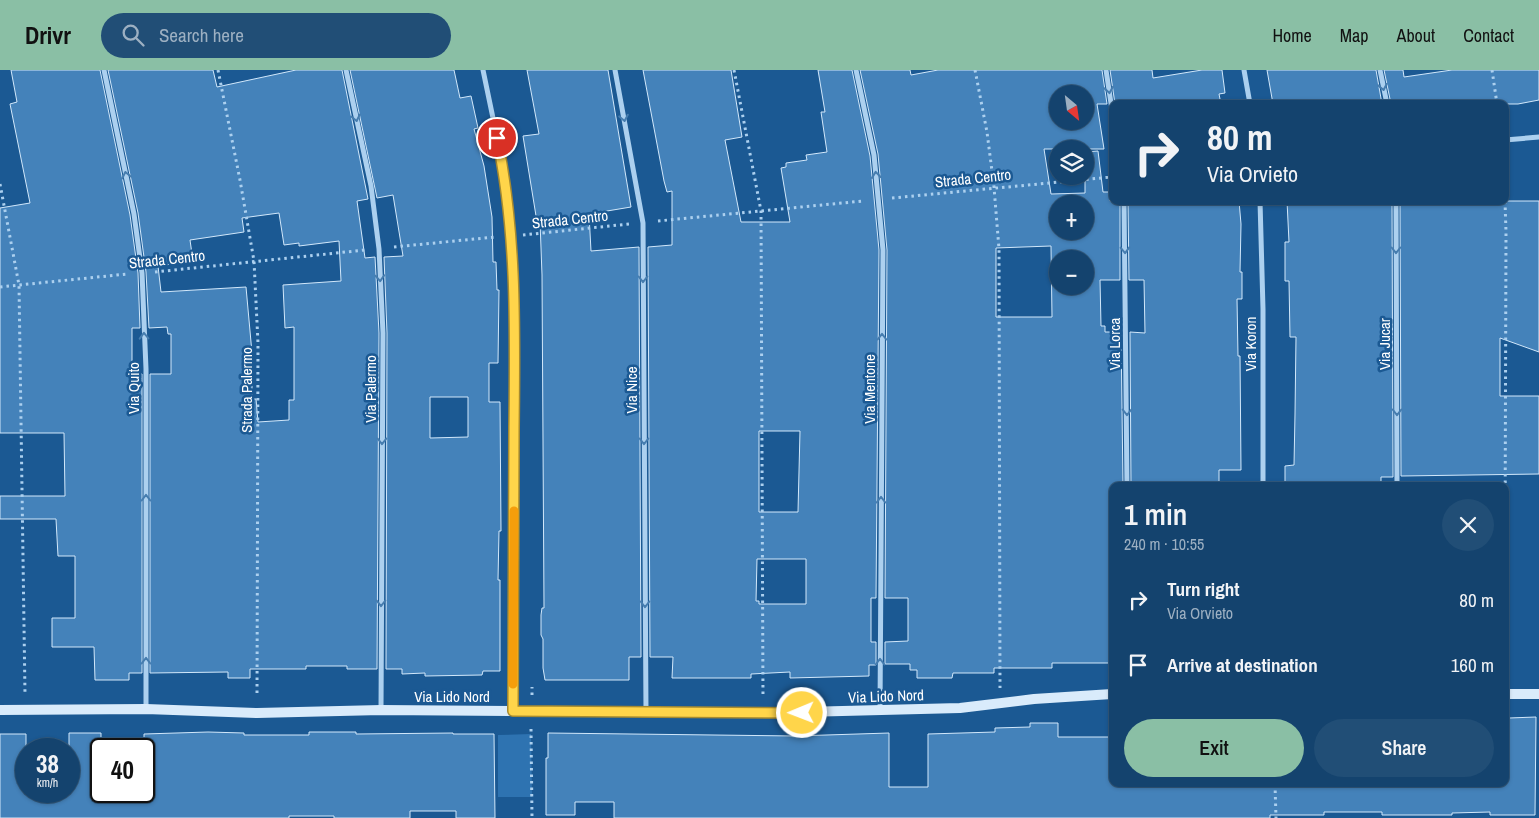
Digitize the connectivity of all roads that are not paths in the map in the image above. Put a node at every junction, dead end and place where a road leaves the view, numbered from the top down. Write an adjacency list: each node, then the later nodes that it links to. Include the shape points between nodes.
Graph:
1 (104, 70): 24 (street, Via Quito, one-way to 1, via 146,369 142,273 134,214)
2 (346, 70): 25 (street, Via Palermo, one-way to 25, via 371,186 379,249 383,333)
3 (483, 70): 26 (street, via 504,171 515,312)
4 (615, 70): 28 (street, Via Nice, one-way to 28, via 643,223)
5 (856, 70): 27 (street, Via Mentone, one-way to 5, via 883,250 874,155)
6 (1106, 70): 9 (street, one-way to 9)
7 (1244, 70): 10 (street)
8 (1380, 70): 11 (street, one-way to 11)
9 (1110, 100)
10 (1249, 100)
11 (1386, 100)
12 (1539, 137): 13 (street)
13 (1509, 140)
14 (1124, 205): 17 (street, Via Lorca, one-way to 17)
15 (1260, 205): 18 (street, Via Koron)
16 (1396, 205): 19 (street, Via Jucar, one-way to 19)
17 (1127, 482)
18 (1262, 482)
19 (1397, 482)
20 (1109, 694): 27 (street, Via Lido Nord, via 960,708)
21 (1509, 694): 22 (street)
22 (1539, 694)
23 (0, 710): 24 (street, Via Lido Nord)
24 (146, 710): 25 (street, Via Lido Nord, via 257,713)
25 (380, 710): 26 (street, Via Lido Nord)
26 (513, 711): 28 (street, Via Lido Nord)
27 (880, 711): 28 (street, Via Lido Nord)
28 (646, 713)

